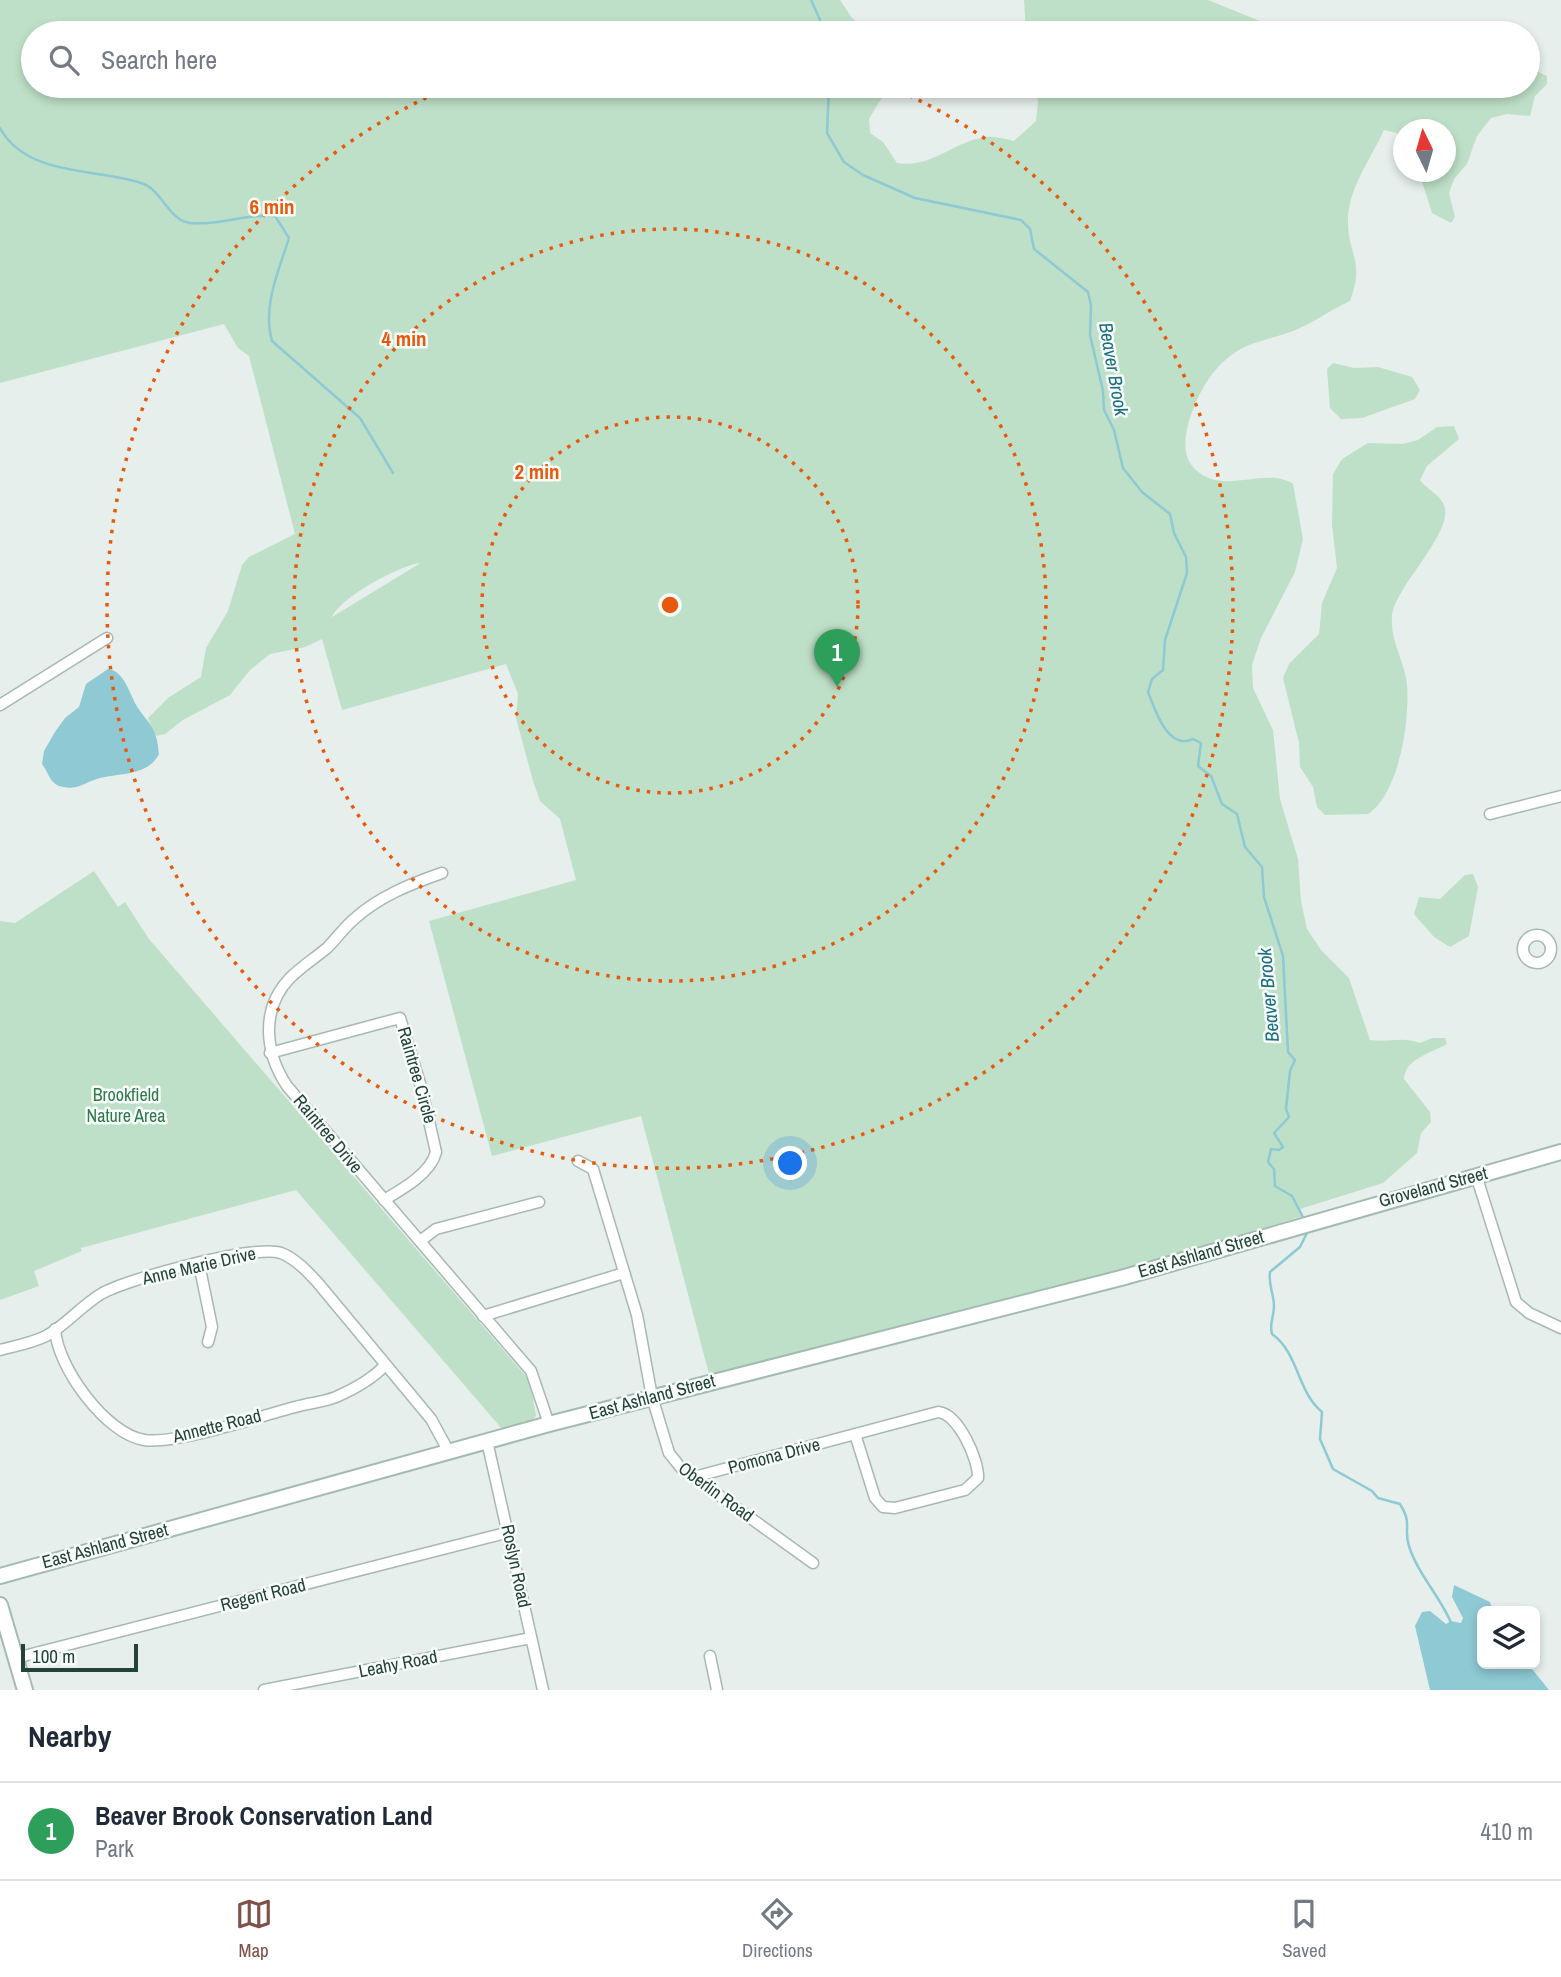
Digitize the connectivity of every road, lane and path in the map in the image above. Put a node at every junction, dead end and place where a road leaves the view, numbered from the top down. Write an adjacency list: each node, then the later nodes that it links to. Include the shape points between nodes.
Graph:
1 (107, 638): 2 (street)
2 (0, 705)
3 (1561, 796): 4 (street)
4 (1489, 814)
5 (442, 873): 6 (street, Raintree Drive, via 403,886 355,918 291,977 275,1001)
6 (270, 1053): 10 (street, Raintree Drive, via 287,1086); 10 (street, Raintree Circle, via 401,1018 436,1152 428,1168)
7 (1561, 1152): 9 (main road, Groveland Street)
8 (578, 1161): 15 (street, Oberlin Road, via 593,1170)
9 (1476, 1175): 12 (main road, Groveland Street); 17 (street, via 1516,1302 1529,1314)
10 (384, 1200): 13 (street, Raintree Drive)
11 (539, 1202): 13 (street, via 445,1226)
12 (1306, 1223): 22 (main road, East Ashland Street, via 1121,1278)
13 (420, 1241): 16 (street, Raintree Drive)
14 (199, 1264): 18 (street, Anne Marie Drive, via 102,1293); 19 (street, via 212,1327); 21 (street, Anne Marie Drive, via 259,1250 281,1253 310,1275)
15 (624, 1273): 16 (street); 22 (street, Oberlin Road)
16 (483, 1316): 23 (street, Raintree Drive, via 531,1371)
17 (1561, 1328)
18 (55, 1329): 20 (street, Anne Marie Drive); 21 (street, Annette Road, via 61,1353 93,1404 108,1422 144,1440 179,1437 334,1398)
19 (208, 1342)
20 (0, 1350)
21 (385, 1365): 26 (street, Anne Marie Drive, via 431,1419)
22 (652, 1397): 23 (main road, East Ashland Street); 27 (street, Oberlin Road, via 673,1461)
23 (549, 1424): 25 (main road, East Ashland Street)
24 (855, 1434): 24 (street, Pomona Drive, via 948,1413 977,1465 978,1478 965,1490 883,1507 875,1497); 27 (street, Pomona Drive)
25 (487, 1441): 26 (main road, East Ashland Street); 28 (street, Roslyn Road)
26 (449, 1452): 30 (main road, East Ashland Street)
27 (694, 1477): 29 (street, Oberlin Road)
28 (509, 1532): 32 (street, Roslyn Road); 34 (street, Regent Road)
29 (813, 1563)
30 (0, 1576)
31 (0, 1605): 34 (main road)
32 (531, 1638): 36 (street, Leahy Road); 37 (street, Roslyn Road)
33 (709, 1656): 38 (street)
34 (16, 1658): 35 (main road)
35 (25, 1690)
36 (264, 1690)
37 (543, 1690)
38 (717, 1690)

